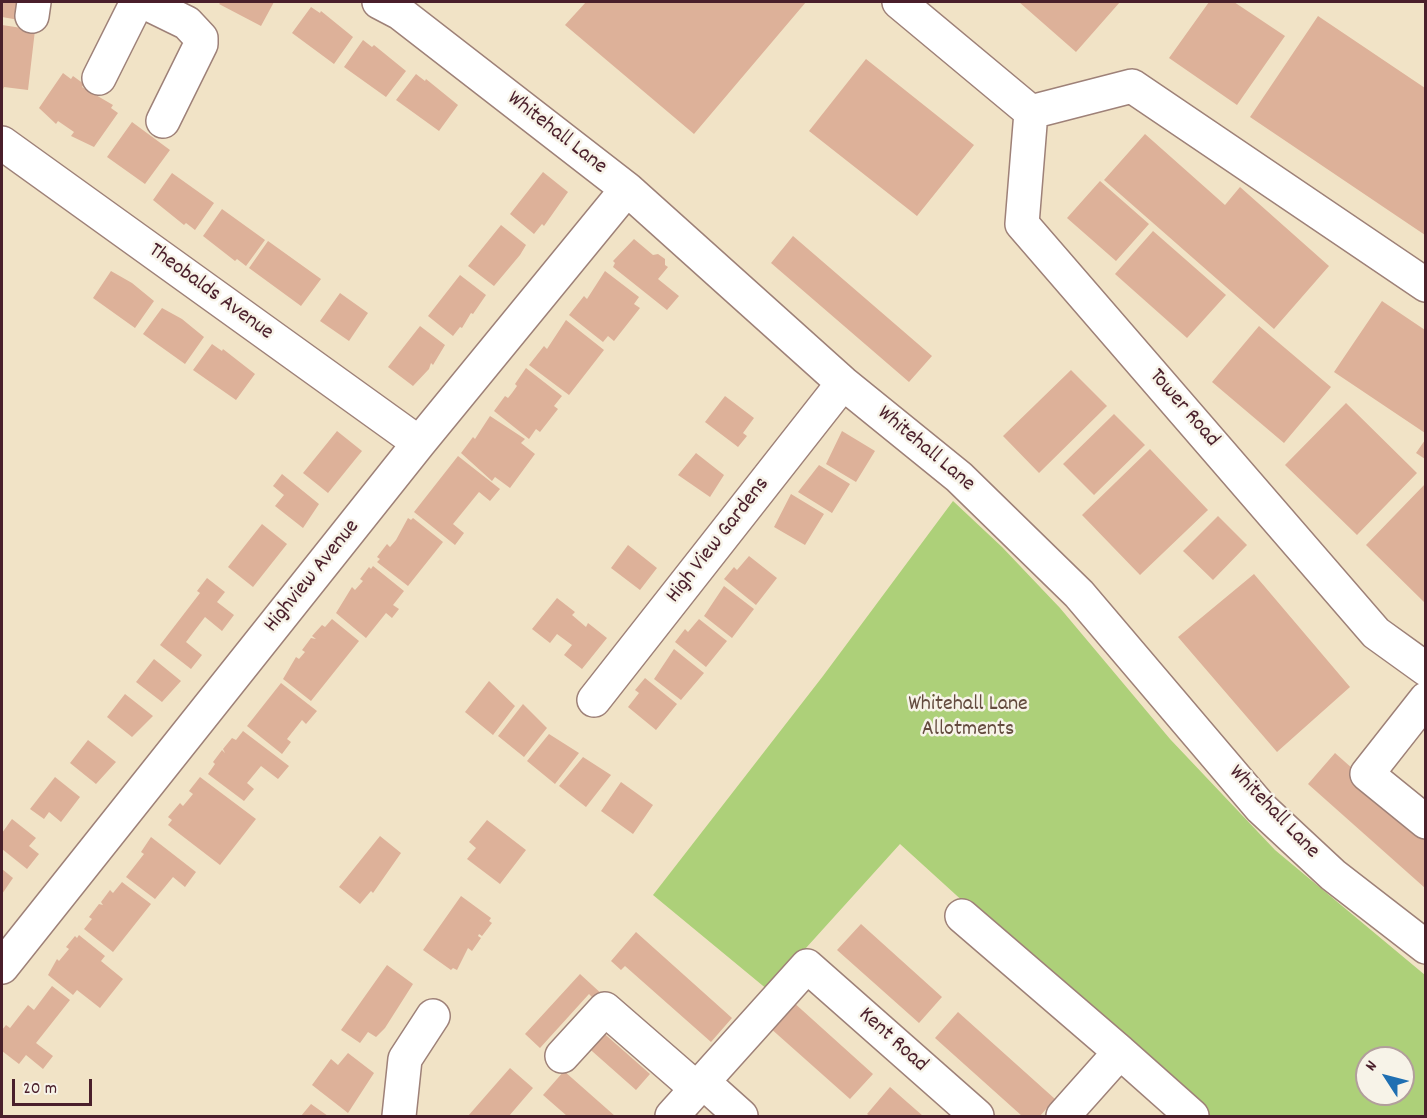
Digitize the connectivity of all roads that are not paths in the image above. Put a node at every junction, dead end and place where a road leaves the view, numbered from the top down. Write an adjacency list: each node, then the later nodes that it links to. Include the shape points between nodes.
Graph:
1 (137, 2): 5 (street)
2 (144, 2): 7 (street, via 187,23 201,38)
3 (379, 2): 9 (street, Whitehall Lane, via 400,13)
4 (898, 2): 6 (street)
5 (99, 78)
6 (1031, 112): 10 (street, via 1132,87); 13 (street, Tower Road, via 1022,224 1376,633)
7 (164, 121)
8 (2, 143): 12 (street, Theobalds Avenue)
9 (627, 189): 11 (street, Whitehall Lane); 12 (street, Highview Avenue)
10 (1425, 285)
11 (843, 382): 15 (street, High View Gardens); 18 (street, Whitehall Lane, via 960,477 1079,594 1261,808 1333,874)
12 (419, 443): 19 (street, Highview Avenue)
13 (1425, 669)
14 (1425, 699): 16 (street, via 1367,774)
15 (594, 700)
16 (1425, 822)
17 (962, 916): 21 (street)
18 (1425, 947)
19 (2, 967)
20 (433, 1016): 24 (street, via 405,1059)
21 (1120, 1052): 28 (street); 29 (street)
22 (562, 1056): 23 (street, via 605,1010)
23 (700, 1086): 25 (street); 26 (street); 27 (street, Kent Road, via 807,966)
24 (399, 1116)
25 (672, 1116)
26 (741, 1116)
27 (977, 1116)
28 (1063, 1116)
29 (1192, 1116)

